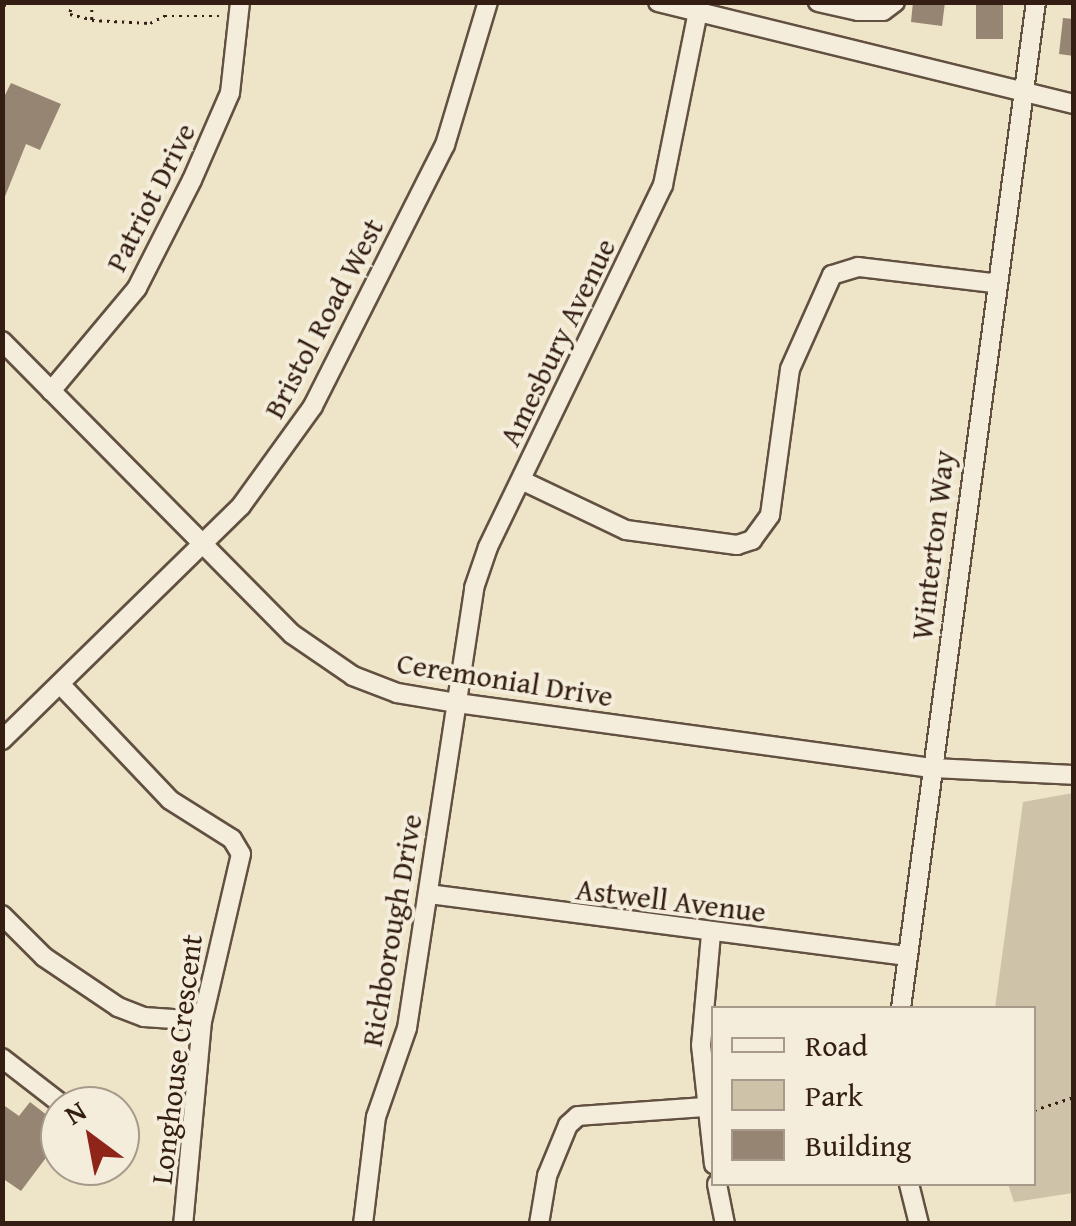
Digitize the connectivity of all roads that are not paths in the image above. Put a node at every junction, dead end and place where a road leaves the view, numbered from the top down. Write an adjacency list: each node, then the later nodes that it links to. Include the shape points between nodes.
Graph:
1 (488, 2): 14 (street, Bristol Road West, via 445,144 313,406 242,506)
2 (658, 2): 6 (street)
3 (818, 2): 4 (street, via 858,12 883,11)
4 (896, 2)
5 (1036, 2): 8 (street, Winterton Way)
6 (699, 8): 8 (street); 13 (street, Amesbury Avenue, via 663,185)
7 (240, 9): 12 (street, Patriot Drive, via 230,93 158,250 116,316)
8 (1025, 90): 9 (street); 10 (street, Winterton Way)
9 (1074, 104)
10 (993, 283): 13 (street, via 858,267 832,275 790,370 770,514 752,540 737,544 626,530); 18 (street, Winterton Way)
11 (2, 341): 12 (street, Ceremonial Drive)
12 (51, 391): 14 (street, Ceremonial Drive)
13 (522, 480): 16 (street, Amesbury Avenue, via 474,588)
14 (202, 548): 15 (street, Bristol Road West); 16 (street, Ceremonial Drive, via 317,654 397,693)
15 (60, 685): 17 (street, Bristol Road West); 25 (street, Longhouse Crescent, via 170,800 237,844 239,868)
16 (457, 703): 18 (street, Ceremonial Drive); 20 (street, Richborough Drive)
17 (2, 740)
18 (932, 768): 19 (street, Ceremonial Drive); 23 (street, Winterton Way)
19 (1074, 774)
20 (428, 894): 22 (street, Astwell Avenue); 33 (street, Richborough Drive, via 407,1028 376,1118)
21 (2, 915): 25 (street, via 44,957 118,1007 144,1017)
22 (711, 934): 23 (street, Astwell Avenue); 28 (street)
23 (908, 956): 24 (street, Winterton Way)
24 (901, 1006)
25 (202, 1021): 32 (street, Longhouse Crescent)
26 (2, 1058): 27 (street)
27 (40, 1087)
28 (703, 1108): 29 (street); 34 (street, via 578,1116 547,1176)
29 (711, 1149)
30 (717, 1186): 35 (street)
31 (910, 1186): 36 (street)
32 (182, 1224)
33 (363, 1224)
34 (539, 1224)
35 (725, 1224)
36 (919, 1224)

